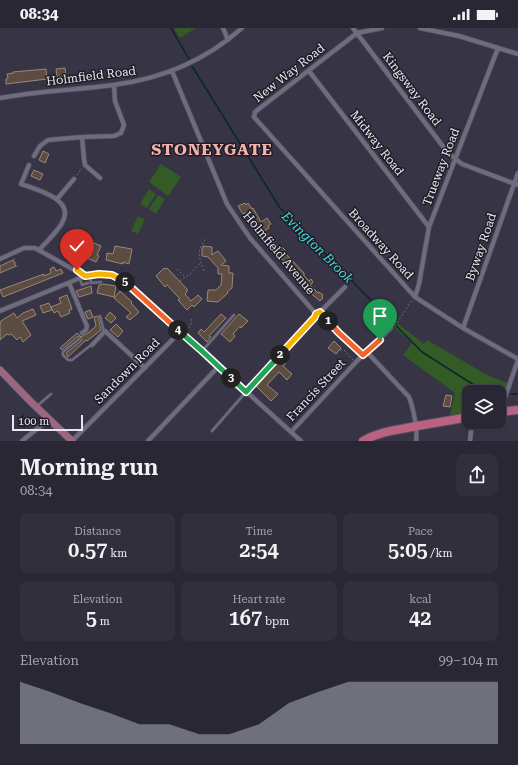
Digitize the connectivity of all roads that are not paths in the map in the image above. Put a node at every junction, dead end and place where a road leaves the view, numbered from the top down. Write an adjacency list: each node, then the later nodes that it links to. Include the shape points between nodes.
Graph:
1 (223, 28): 7 (street)
2 (242, 28): 7 (street, Holmfield Road)
3 (353, 28): 6 (street, Kingsway Road)
4 (382, 28): 6 (street)
5 (420, 28): 8 (street)
6 (357, 33): 11 (street, New Way Road); 17 (street, Kingsway Road)
7 (228, 40): 10 (street, Holmfield Road, via 202,57)
8 (498, 48): 9 (street); 17 (street, Trueway Road)
9 (518, 54)
10 (172, 71): 12 (street, Holmfield Road, via 144,80); 35 (street, Holmfield Avenue, via 227,204 250,238)
11 (308, 71): 14 (street, New Way Road); 24 (street, Midway Road)
12 (114, 85): 13 (street, Holmfield Road); 15 (street, via 115,101 124,124 121,133 114,136)
13 (0, 98)
14 (254, 115): 33 (street, Broadway Road)
15 (82, 137): 16 (street, via 48,140 40,146); 20 (street, via 85,165)
16 (34, 156)
17 (455, 160): 22 (street, Kingsway Road); 24 (street, Trueway Road)
18 (29, 165): 23 (street, via 21,184)
19 (518, 173): 22 (street, Byway Road)
20 (100, 178)
21 (74, 179): 23 (street)
22 (516, 184): 39 (street, Byway Road)
23 (57, 199): 25 (street, via 64,206 65,218)
24 (429, 227): 33 (street, Trueway Road)
25 (40, 249): 26 (street, via 28,248); 27 (street)
26 (0, 259)
27 (87, 275): 28 (street); 30 (lane, via 91,283); 42 (street, via 112,275 124,281)
28 (80, 278): 29 (street); 31 (lane, via 82,285)
29 (69, 282): 34 (street); 41 (street, via 87,326)
30 (101, 282)
31 (88, 283)
32 (345, 287): 35 (street)
33 (415, 297): 39 (street, Broadway Road)
34 (0, 311)
35 (318, 313): 51 (street)
36 (234, 315): 45 (lane)
37 (100, 316): 40 (lane)
38 (392, 328): 46 (street, Francis Street)
39 (463, 328): 47 (street, Broadway Road)
40 (104, 332): 44 (street); 49 (street)
41 (82, 333)
42 (182, 333): 45 (street); 49 (street, Sandown Road)
43 (79, 339): 44 (lane, via 63,352 68,360 72,360)
44 (92, 345)
45 (202, 351): 48 (street)
46 (365, 353): 59 (street, via 409,397); 62 (street, Francis Street)
47 (518, 359): 53 (street)
48 (218, 367): 51 (street); 65 (street)
49 (145, 368): 64 (street, Sandown Road)
50 (0, 370): 54 (main road)
51 (246, 392): 61 (lane); 62 (street)
52 (51, 394): 54 (lane)
53 (506, 394)
54 (36, 407): 58 (main road)
55 (518, 410): 56 (highway)
56 (506, 411)
57 (462, 418): 59 (highway)
58 (49, 419): 63 (street); 64 (main road)
59 (415, 427): 67 (highway, via 396,429); 68 (street)
60 (471, 429): 69 (street)
61 (212, 431)
62 (291, 432): 66 (street)
63 (22, 441)
64 (72, 441)
65 (148, 441)
66 (301, 441)
67 (363, 441)
68 (416, 441)
69 (470, 441)

